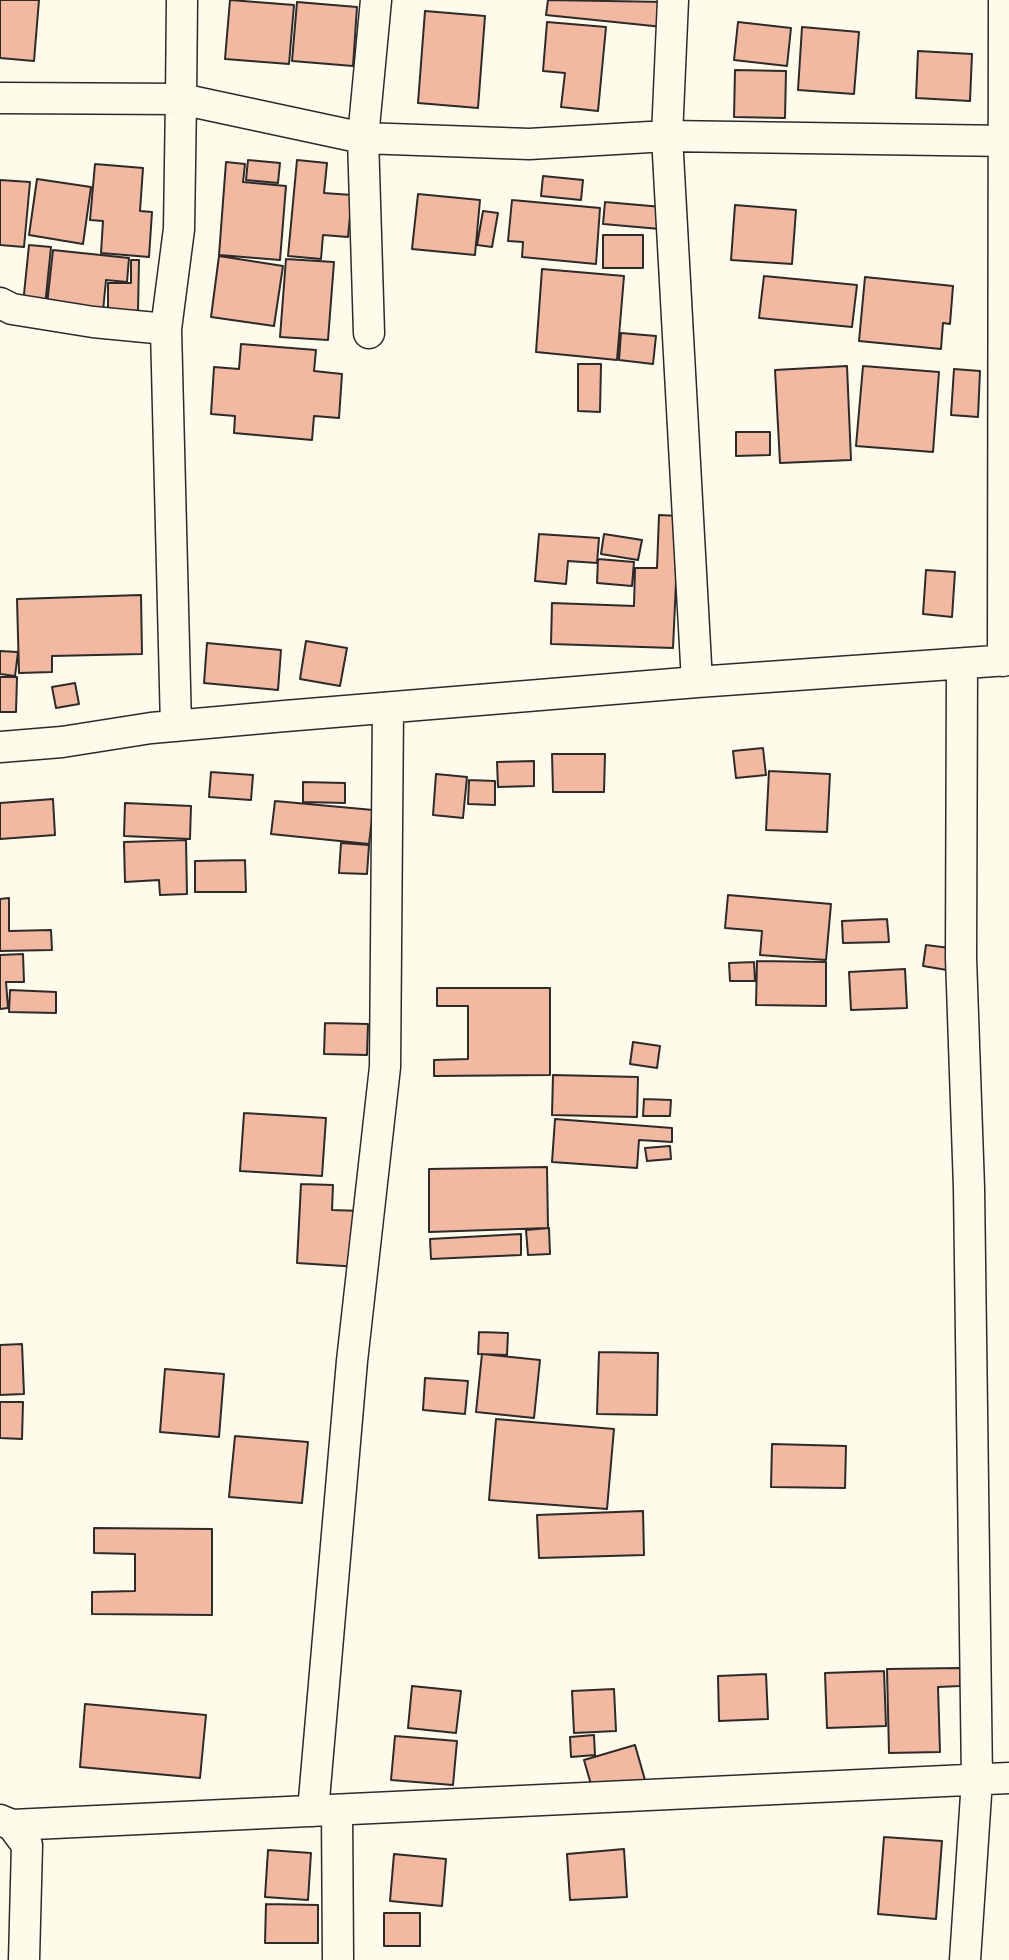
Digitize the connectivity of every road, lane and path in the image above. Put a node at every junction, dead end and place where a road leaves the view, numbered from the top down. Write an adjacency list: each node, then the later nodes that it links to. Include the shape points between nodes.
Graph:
1 (182, 0): 6 (street)
2 (376, 0): 8 (street)
3 (673, 0): 7 (street)
4 (1004, 0): 9 (street)
5 (0, 99): 6 (street)
6 (181, 99): 8 (street); 11 (street, via 179,229)
7 (667, 136): 8 (street, via 529,144); 9 (street); 15 (street)
8 (363, 138): 12 (street)
9 (1007, 141): 13 (street)
10 (0, 303): 11 (street, via 93,322)
11 (166, 329): 17 (street)
12 (369, 333)
13 (1006, 661): 14 (street)
14 (962, 664): 15 (street); 20 (street, via 961,958 969,1188)
15 (697, 682): 16 (street)
16 (388, 708): 17 (street); 21 (street, via 384,1067 352,1361)
17 (176, 726): 18 (street)
18 (0, 747)
19 (1009, 1779): 20 (street)
20 (977, 1780): 21 (street); 25 (street)
21 (325, 1810): 22 (street); 24 (street)
22 (6, 1823): 23 (street, via 27,1845)
23 (24, 1960)
24 (338, 1960)
25 (965, 1960)

